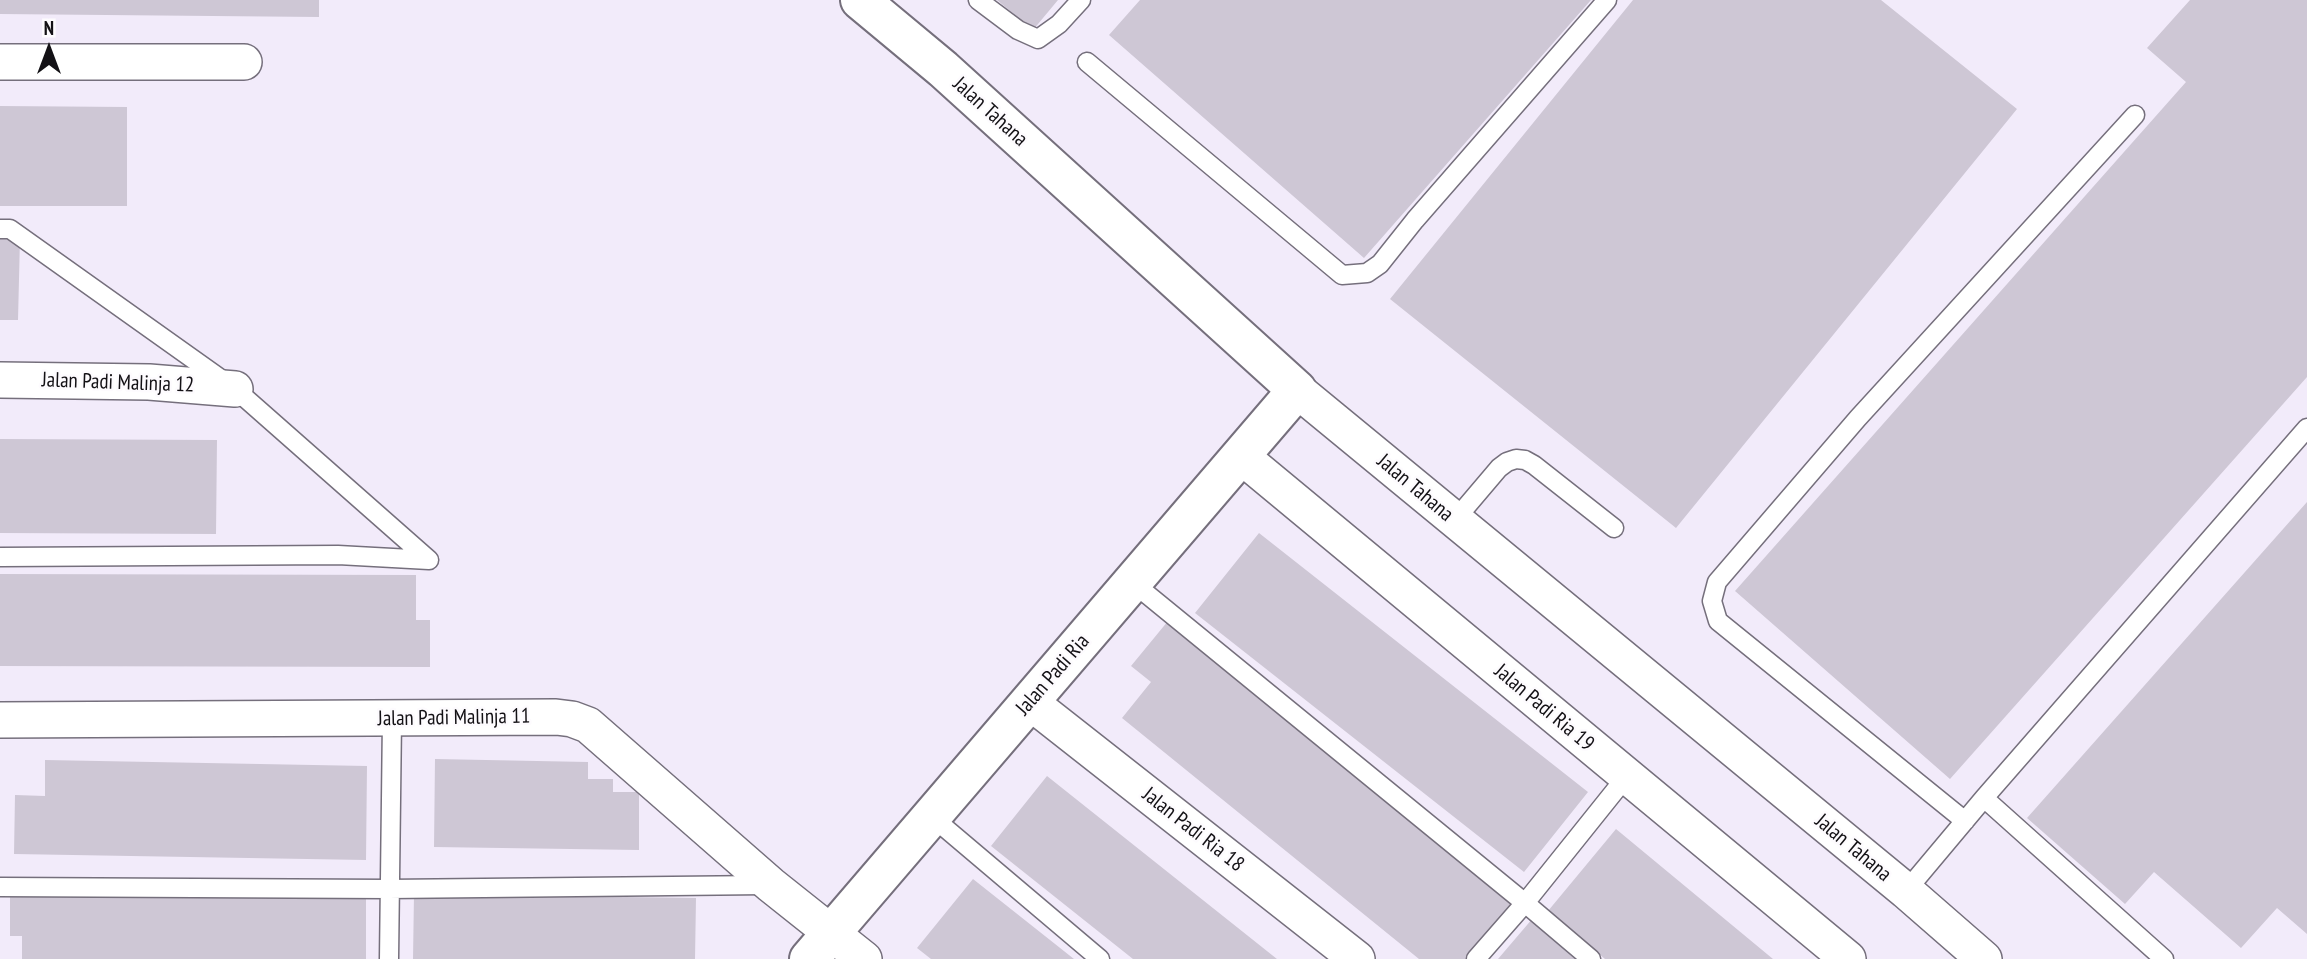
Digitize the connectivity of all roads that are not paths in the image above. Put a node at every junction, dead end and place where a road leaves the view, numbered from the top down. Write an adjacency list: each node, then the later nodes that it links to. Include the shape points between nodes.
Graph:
1 (860, 0): 12 (street, Jalan Tahana, via 943,69)
2 (978, 0): 3 (lane, via 1038,39)
3 (1081, 0)
4 (1607, 0): 7 (lane, via 1380,264 1367,273 1342,275)
5 (0, 62): 6 (street)
6 (244, 62)
7 (1087, 62)
8 (2135, 115): 25 (lane, via 1858,418 1714,591 1718,621)
9 (0, 229): 11 (lane, via 10,229)
10 (0, 380): 11 (street, Jalan Padi Malinja 12, via 149,382)
11 (235, 389): 17 (lane, via 429,560 338,555)
12 (1297, 390): 14 (street, Jalan Padi Ria); 15 (street, Jalan Tahana)
13 (2307, 428): 23 (lane)
14 (1241, 456): 18 (street, Jalan Padi Ria); 22 (street, Jalan Padi Ria 19)
15 (1454, 521): 16 (lane, via 1499,468 1516,459 1534,464); 29 (street, Jalan Tahana)
16 (1614, 528)
17 (0, 556)
18 (1132, 582): 19 (street, Jalan Padi Ria); 30 (lane)
19 (1030, 702): 24 (street, Jalan Padi Ria); 35 (street, Jalan Padi Ria 18)
20 (392, 719): 21 (street, Jalan Padi Malinja 11); 26 (street, Jalan Padi Malinja 11, via 556,717 587,725); 28 (lane)
21 (0, 720)
22 (1626, 777): 30 (lane); 38 (street, Jalan Padi Ria 19)
23 (1984, 798): 25 (lane); 40 (lane)
24 (931, 816): 31 (street, Jalan Padi Ria); 34 (lane)
25 (1965, 821): 29 (lane)
26 (771, 885): 28 (lane); 31 (street, Jalan Padi Malinja 11)
27 (0, 887): 28 (lane)
28 (389, 889): 32 (lane)
29 (1906, 891): 39 (street, Jalan Tahana)
30 (1525, 903): 36 (lane); 37 (lane)
31 (820, 945): 33 (street, Jalan Padi Malinja 11)
32 (389, 959)
33 (864, 959)
34 (1100, 959)
35 (1357, 959)
36 (1476, 959)
37 (1591, 959)
38 (1849, 959)
39 (1984, 959)
40 (2164, 959)

